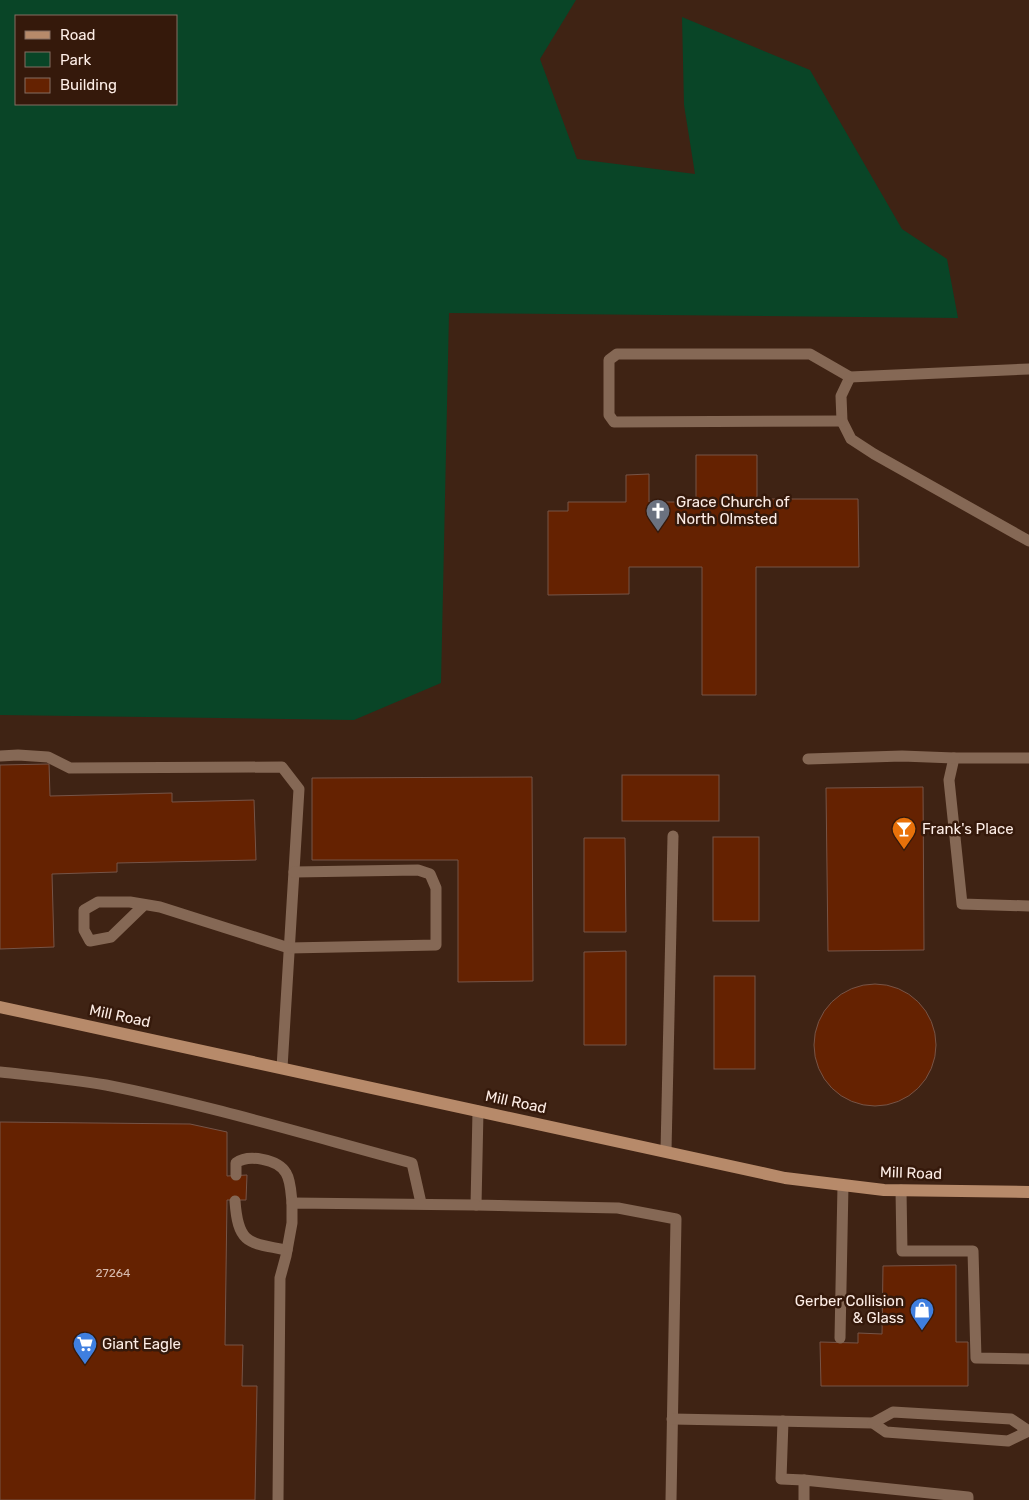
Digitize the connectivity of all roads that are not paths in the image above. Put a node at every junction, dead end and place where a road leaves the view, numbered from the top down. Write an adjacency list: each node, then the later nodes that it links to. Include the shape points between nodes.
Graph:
1 (1029, 369): 2 (lane)
2 (850, 377): 3 (lane, via 841,396); 3 (lane, via 810,354 617,354 609,360 609,415 614,422)
3 (842, 421): 4 (lane, via 851,439 874,454)
4 (1029, 541)
5 (0, 756): 10 (lane, via 48,757 70,768 282,767 299,789)
6 (954, 758): 7 (lane); 8 (lane); 12 (lane, via 949,780 962,904)
7 (1029, 758)
8 (808, 759)
9 (673, 836): 18 (lane)
10 (294, 872): 13 (lane); 13 (lane, via 418,870 430,874 436,888 436,945)
11 (144, 905): 11 (lane, via 111,937 90,941 84,930 84,910 98,902); 13 (lane)
12 (1029, 906)
13 (289, 948): 15 (lane)
14 (0, 1007): 15 (street, Mill Road)
15 (282, 1068): 17 (street, Mill Road)
16 (0, 1072): 24 (lane, via 106,1086 202,1107 412,1163)
17 (478, 1111): 18 (street, Mill Road); 26 (lane)
18 (666, 1152): 20 (street, Mill Road, via 785,1178)
19 (236, 1175): 25 (lane, via 236,1163 241,1160 257,1159 277,1165 286,1173)
20 (843, 1185): 21 (street, Mill Road); 28 (lane)
21 (901, 1190): 22 (street, Mill Road); 29 (lane, via 902,1251 974,1251 976,1358)
22 (1029, 1192)
23 (235, 1200): 27 (lane, via 242,1235 261,1245)
24 (421, 1203): 25 (lane); 26 (lane)
25 (292, 1204): 27 (lane)
26 (476, 1205): 30 (lane, via 618,1208 676,1219)
27 (287, 1250): 35 (lane, via 281,1273)
28 (840, 1338)
29 (1029, 1359)
30 (672, 1419): 31 (lane); 36 (lane)
31 (783, 1421): 32 (lane); 34 (lane, via 781,1478)
32 (872, 1423): 33 (lane, via 886,1432 1008,1441); 33 (lane, via 893,1412 903,1412 1011,1419)
33 (1029, 1431)
34 (804, 1480): 37 (lane); 38 (lane, via 968,1497)
35 (278, 1500)
36 (671, 1500)
37 (804, 1500)
38 (968, 1500)

